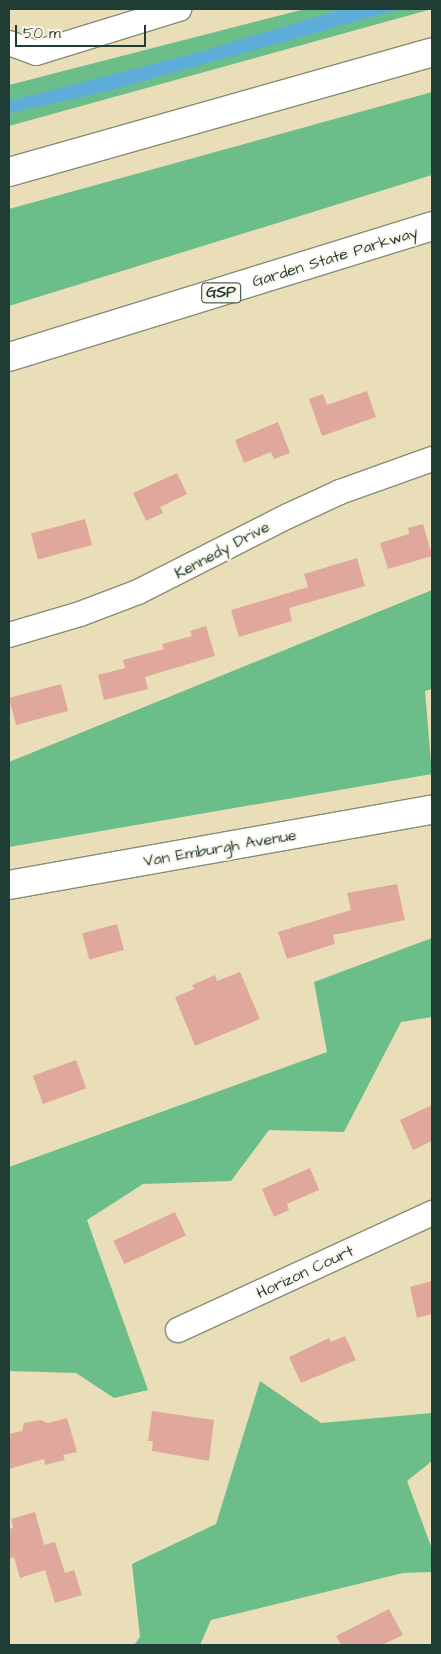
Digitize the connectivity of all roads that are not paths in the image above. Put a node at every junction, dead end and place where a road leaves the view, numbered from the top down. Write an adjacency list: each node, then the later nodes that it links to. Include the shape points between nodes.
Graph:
1 (179, 9): 2 (street, via 36,53)
2 (9, 43)
3 (432, 52): 4 (main road)
4 (9, 172)
5 (432, 226): 6 (main road, Garden State Parkway / GSP)
6 (9, 356)
7 (432, 458): 8 (street, Kennedy Drive, via 288,516 138,592 80,614)
8 (9, 635)
9 (432, 810): 10 (main road, Van Emburgh Avenue)
10 (9, 885)
11 (432, 1213): 12 (street, Horizon Court)
12 (178, 1330)

